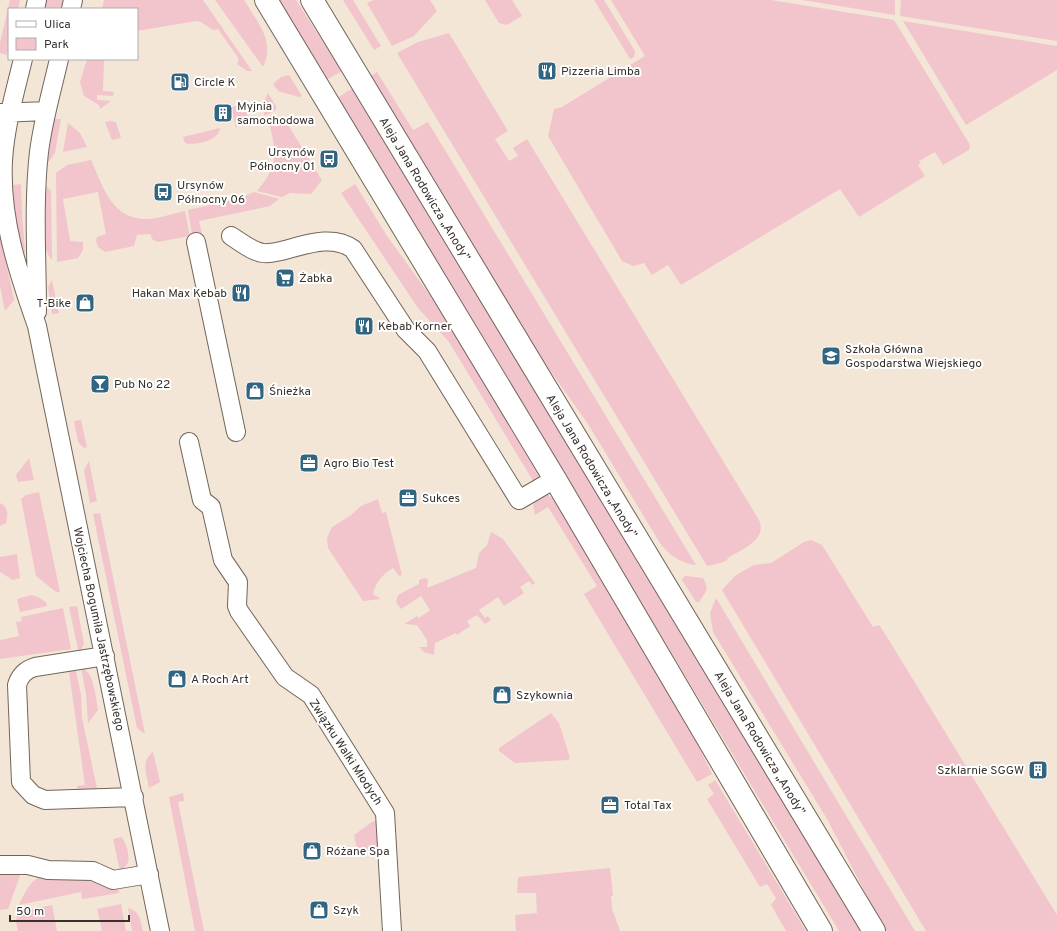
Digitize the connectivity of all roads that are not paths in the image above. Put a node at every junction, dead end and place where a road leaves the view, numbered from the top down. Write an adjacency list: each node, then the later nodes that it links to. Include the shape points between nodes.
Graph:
1 (266, 0): 12 (main road)
2 (312, 0): 20 (main road, Aleja Jana Rodowicza „Anody”)
3 (23, 60): 6 (street, Wojciecha Bogumiła Jastrzębowskiego)
4 (59, 60): 5 (street, Wojciecha Bogumiła Jastrzębowskiego)
5 (46, 112): 6 (street); 9 (street, Wojciecha Bogumiła Jastrzębowskiego, via 36,192)
6 (5, 113): 9 (street, Wojciecha Bogumiła Jastrzębowskiego, via 3,178 6,218 16,267)
7 (231, 236): 12 (street, via 252,250 264,253 334,241 344,243 353,249 406,330 427,351 519,500)
8 (196, 242): 10 (street)
9 (37, 326): 13 (street, Wojciecha Bogumiła Jastrzębowskiego)
10 (236, 432)
11 (190, 442): 18 (street, Związku Walki Młodych, via 202,500 211,507 223,560 238,582 239,611 285,677 311,696 386,812)
12 (555, 479): 19 (main road)
13 (105, 656): 14 (street, Wojciecha Bogumiła Jastrzębowskiego); 14 (street, via 35,667 22,675 17,685 21,782 33,795 45,800)
14 (134, 797): 16 (street, Wojciecha Bogumiła Jastrzębowskiego)
15 (0, 865): 16 (street, via 93,871 113,880)
16 (149, 874): 17 (street, Wojciecha Bogumiła Jastrzębowskiego)
17 (160, 931)
18 (392, 931)
19 (821, 931)
20 (874, 931)

